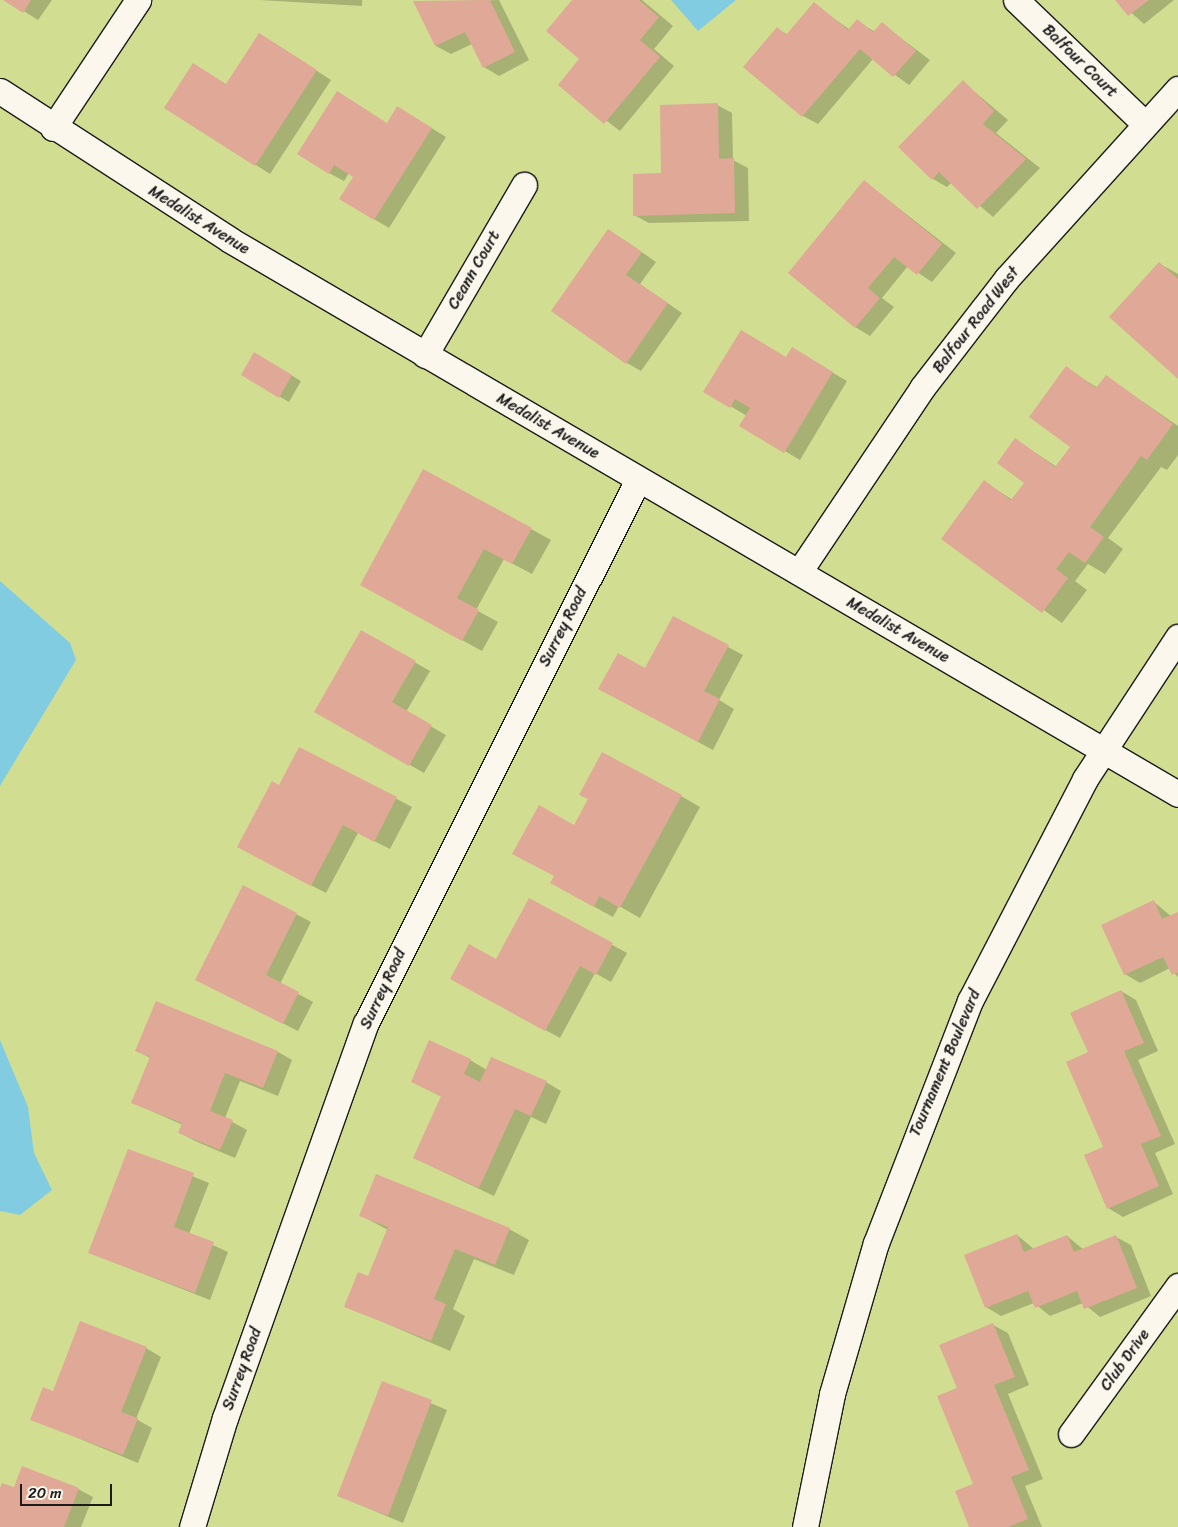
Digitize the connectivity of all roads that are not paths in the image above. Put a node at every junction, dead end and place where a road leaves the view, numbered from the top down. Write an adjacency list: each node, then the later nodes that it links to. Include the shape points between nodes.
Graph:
1 (138, 0): 6 (street)
2 (1016, 0): 5 (street, Balfour Court)
3 (1178, 89): 5 (street, Balfour Road West)
4 (0, 91): 6 (street, Medalist Avenue)
5 (1144, 123): 10 (street, Balfour Road West, via 1007,278 928,380)
6 (53, 128): 8 (street, Medalist Avenue, via 230,240)
7 (524, 185): 8 (street, Ceann Court)
8 (425, 355): 9 (street, Medalist Avenue)
9 (638, 479): 10 (street, Medalist Avenue); 16 (street, Surrey Road, via 366,1023 225,1418)
10 (799, 572): 12 (street, Medalist Avenue)
11 (1178, 637): 12 (street, Tournament Boulevard)
12 (1104, 749): 13 (street); 17 (street, Tournament Boulevard, via 1027,884 970,1001 920,1120 876,1243 832,1394)
13 (1178, 794)
14 (1178, 1286): 15 (street, Club Drive)
15 (1071, 1434)
16 (192, 1527)
17 (805, 1527)

